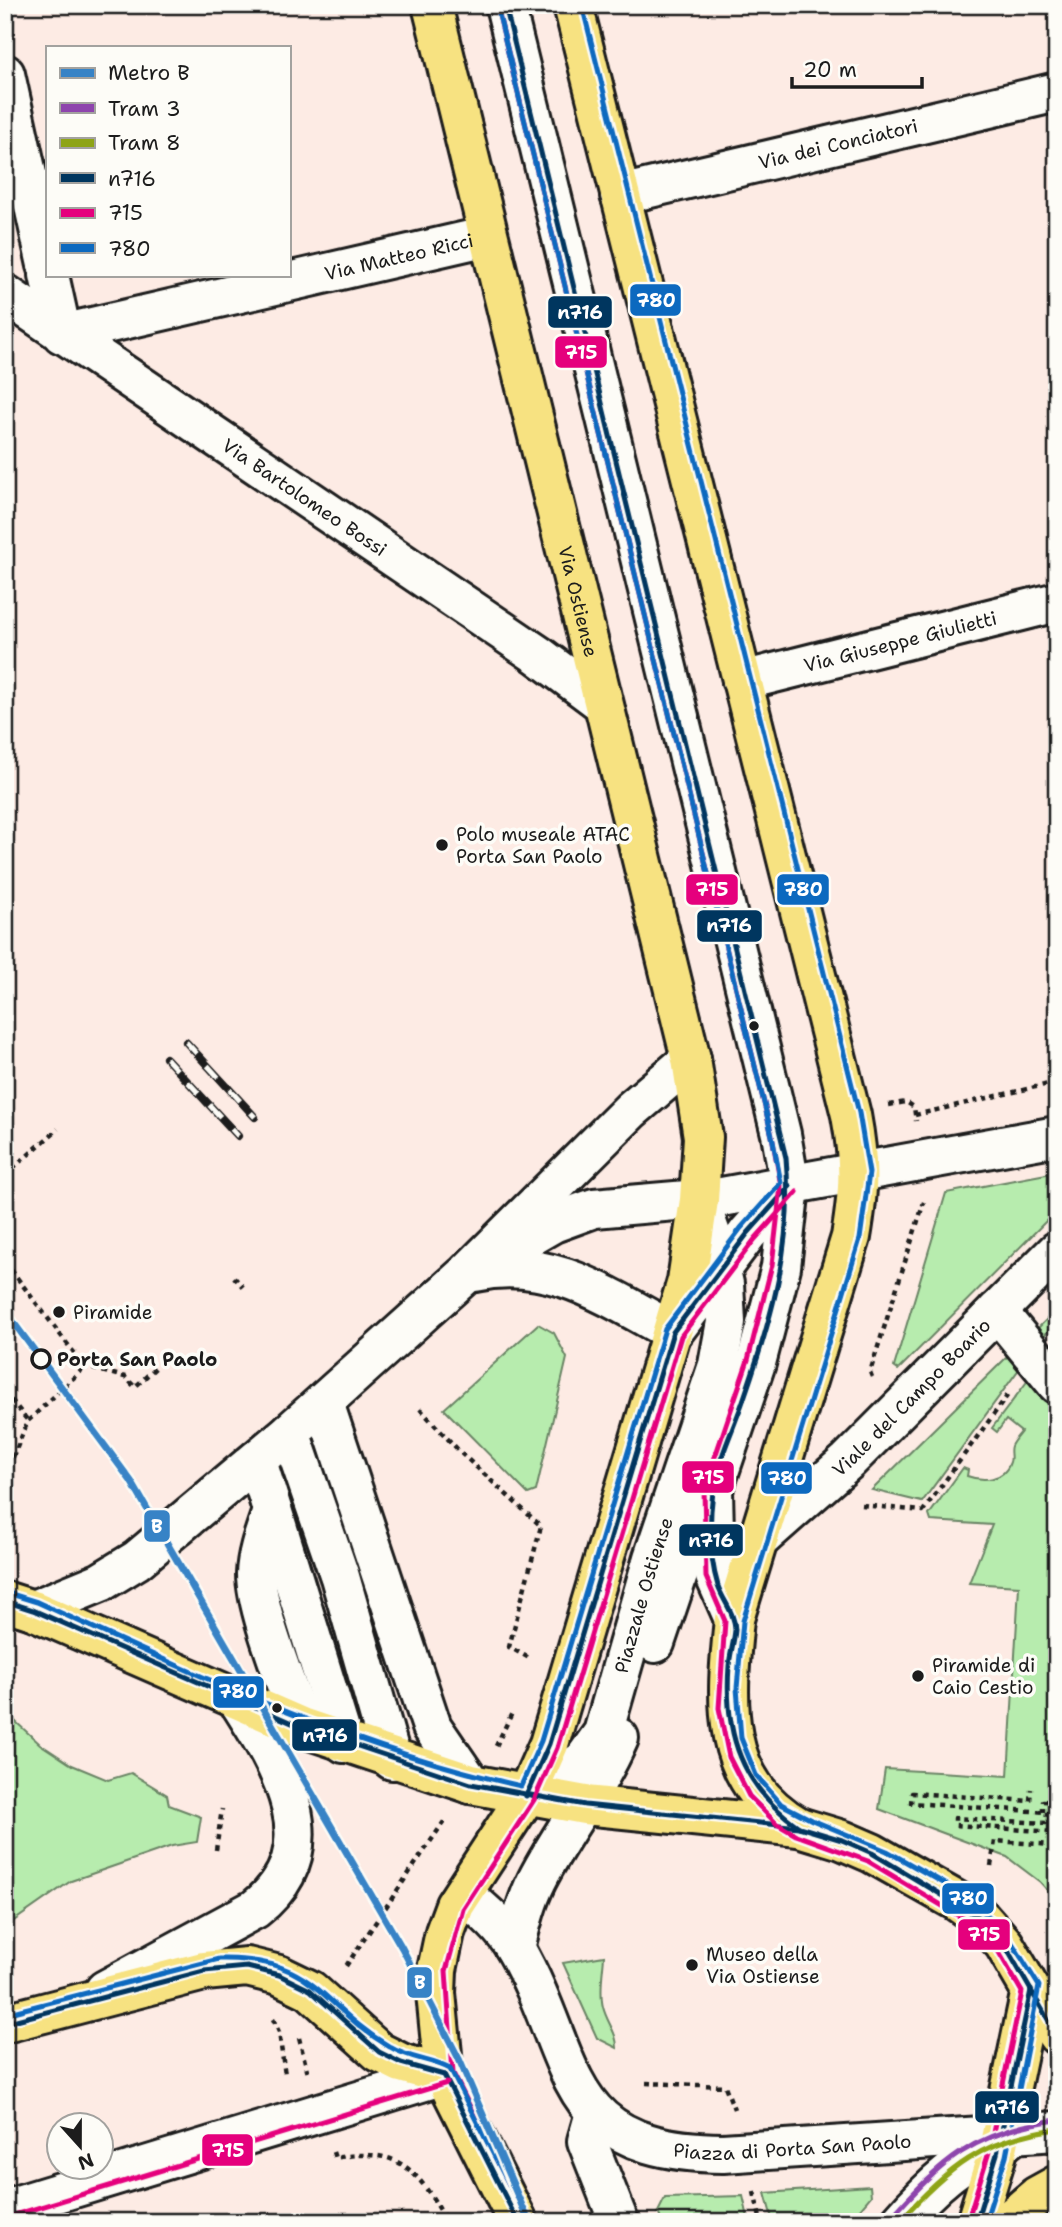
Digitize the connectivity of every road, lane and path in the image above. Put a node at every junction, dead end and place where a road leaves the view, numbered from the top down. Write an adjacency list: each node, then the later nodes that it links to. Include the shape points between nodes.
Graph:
1 (432, 5): 7 (main road, Via Ostiense)
2 (505, 5): 22 (street)
3 (573, 5): 6 (main road)
4 (5, 74): 8 (street)
5 (1057, 92): 6 (street, Via dei Conciatori)
6 (620, 195): 13 (main road)
7 (488, 236): 11 (street, Via Matteo Ricci); 14 (main road, Via Ostiense)
8 (46, 260)
9 (49, 276): 11 (street)
10 (5, 294): 11 (street, Via Bartolomeo Bossi)
11 (62, 334): 14 (street, Via Bartolomeo Bossi)
12 (1057, 602): 13 (street, Via Giuseppe Giulietti)
13 (742, 681): 20 (main road, via 851,1115)
14 (601, 702): 15 (main road, Via Ostiense)
15 (691, 1059): 24 (main road, Via Ostiense, via 703,1137); 28 (street, via 631,1110)
16 (1057, 1082): 17 (path, via 915,1115 914,1107 906,1102)
17 (895, 1104)
18 (58, 1129): 21 (path)
19 (1057, 1136): 20 (street)
20 (860, 1173): 22 (street); 47 (main road, Piazzale Ostiense, via 851,1237)
21 (5, 1175)
22 (790, 1186): 24 (street); 27 (street); 44 (street, Piazzale Ostiense, via 774,1296)
23 (926, 1197): 36 (path, via 870,1372)
24 (699, 1200): 27 (street, Piazzale Ostiense); 28 (street, via 616,1205 570,1214); 32 (main road, via 687,1281)
25 (1057, 1251): 31 (street, Viale del Campo Boario)
26 (5, 1262): 34 (path)
27 (721, 1269): 32 (street); 60 (street, Piazzale Ostiense, via 727,1305 724,1345 653,1558 603,1733 576,1766)
28 (466, 1274): 32 (street, via 511,1266 566,1277); 38 (street)
29 (234, 1277): 30 (path)
30 (243, 1287)
31 (997, 1311): 35 (street); 47 (street, Viale del Campo Boario, via 848,1461)
32 (673, 1332): 60 (main road, via 553,1732)
33 (165, 1359): 34 (path, via 135,1387 125,1377)
34 (85, 1367): 40 (path)
35 (1046, 1371): 45 (path, via 923,1511)
36 (874, 1384)
37 (5, 1392): 40 (path)
38 (324, 1402): 41 (street); 58 (street, via 432,1727)
39 (420, 1409): 51 (path, via 541,1526 509,1647)
40 (28, 1421): 43 (path)
41 (290, 1432): 42 (street); 57 (street, via 340,1577)
42 (257, 1461): 46 (street); 48 (street, via 137,1560 93,1586)
43 (5, 1476)
44 (713, 1490): 49 (street, Piazzale Ostiense, via 714,1568); 62 (street, Piazzale Ostiense, via 686,1551 639,1691)
45 (858, 1505)
46 (272, 1511): 55 (street, via 258,1551 256,1577); 56 (street)
47 (761, 1538): 49 (main road, Piazzale Ostiense)
48 (19, 1606): 53 (main road)
49 (734, 1619): 67 (main road, Piazzale Ostiense, via 728,1708 737,1755 769,1806)
50 (538, 1648): 51 (path)
51 (534, 1661): 52 (path)
52 (529, 1672)
53 (239, 1702): 55 (main road); 75 (street, via 277,1768 294,1815 295,1842 284,1875 271,1897 255,1909)
54 (514, 1708): 58 (path)
55 (301, 1727): 56 (main road)
56 (344, 1743): 57 (main road)
57 (392, 1760): 58 (main road)
58 (471, 1784): 60 (main road); 74 (path)
59 (1031, 1789): 64 (path, via 1030,1801 912,1793 912,1803)
60 (526, 1796): 62 (main road); 71 (main road)
61 (1057, 1802): 64 (path, via 1043,1801)
62 (585, 1805): 67 (main road); 72 (street, Piazzale Ostiense, via 538,1878 522,1916)
63 (222, 1810): 69 (path)
64 (1043, 1812): 65 (path)
65 (1047, 1818): 66 (path); 68 (path, via 1046,1824 956,1818 955,1825 1055,1832)
66 (1057, 1819)
67 (799, 1826): 73 (main road, via 872,1853 955,1900 996,1933)
68 (1055, 1845): 70 (path, via 995,1841)
69 (216, 1850)
70 (991, 1866)
71 (463, 1894): 72 (street, Piazza di Porta San Paolo, via 494,1921); 80 (main road, via 445,1933 437,1970)
72 (521, 1963): 83 (street, Piazza di Porta San Paolo, via 570,2077)
73 (1031, 1990): 78 (main road); 85 (main road)
74 (324, 2001): 75 (main road, via 279,1975 231,1967); 80 (main road, via 379,2052); 84 (path, via 299,2039)
75 (78, 2004): 77 (main road)
76 (267, 2014): 79 (path, via 279,2032)
77 (5, 2023)
78 (1057, 2035)
79 (285, 2075)
80 (444, 2075): 84 (street); 90 (main road)
81 (646, 2083): 82 (path, via 725,2086 731,2107)
82 (739, 2112)
83 (595, 2113): 85 (street, Piazza di Porta San Paolo, via 635,2139 702,2153); 91 (street, via 587,2141)
84 (320, 2114): 88 (street); 89 (path, via 335,2158 369,2152 402,2165 422,2181)
85 (1020, 2136): 93 (street, via 943,2176); 94 (main road)
86 (752, 2184): 92 (path)
87 (1057, 2185): 95 (main road)
88 (5, 2208)
89 (447, 2222)
90 (518, 2222)
91 (619, 2222)
92 (761, 2222)
93 (901, 2222)
94 (976, 2222)
95 (1007, 2222)

